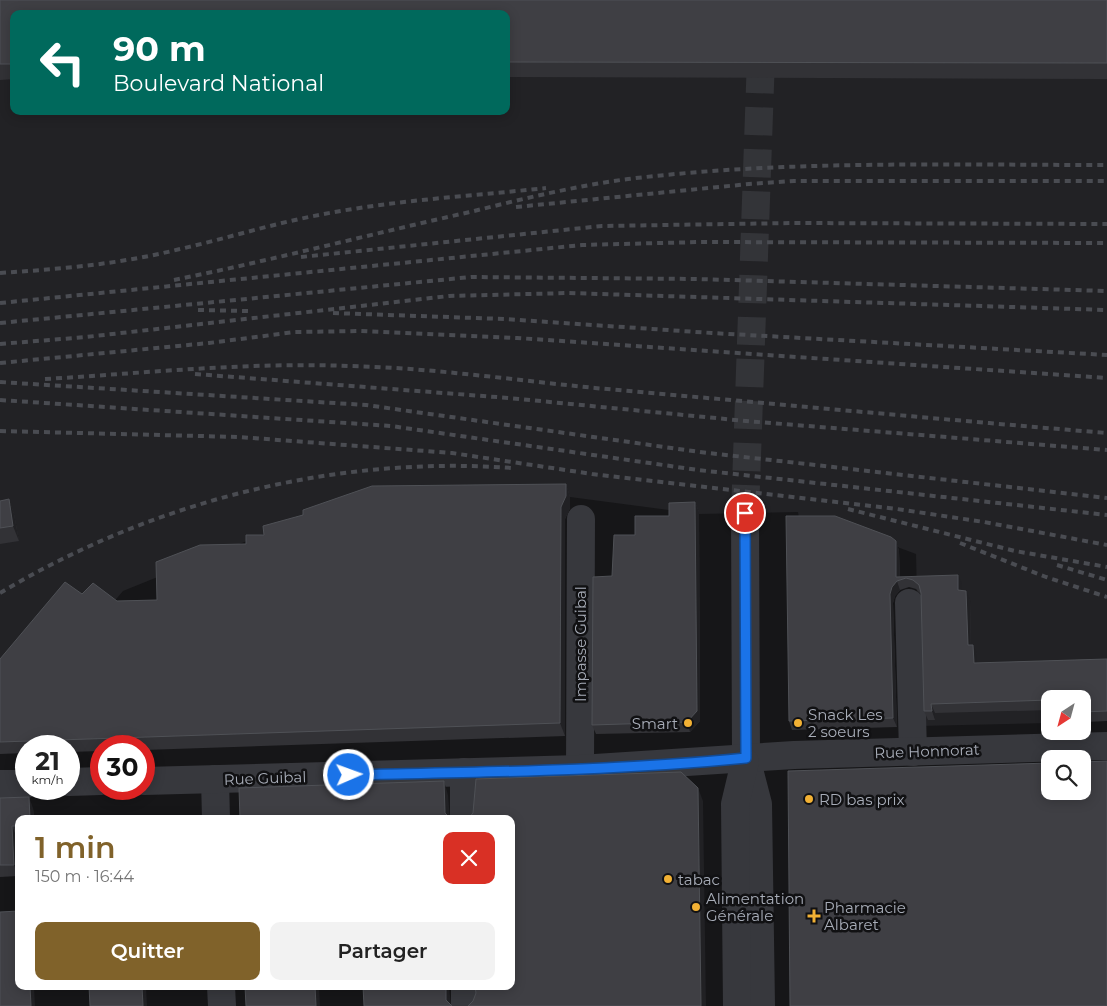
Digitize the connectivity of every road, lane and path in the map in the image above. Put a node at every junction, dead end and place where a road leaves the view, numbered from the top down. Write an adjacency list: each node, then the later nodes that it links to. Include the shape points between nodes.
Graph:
1 (745, 513): 6 (street)
2 (581, 519): 7 (street, Impasse Guibal)
3 (909, 603): 5 (street)
4 (1107, 746): 5 (street, Rue Honnorat)
5 (913, 752): 6 (street, Rue Honnorat)
6 (746, 758): 7 (street, Rue Guibal); 19 (street, via 735,804); 20 (street, via 758,804)
7 (580, 769): 8 (street, Rue Guibal)
8 (464, 772): 9 (street, Rue Guibal); 14 (street)
9 (215, 779): 10 (street, Rue Guibal); 13 (street)
10 (155, 780)
11 (0, 784): 12 (street)
12 (15, 784)
13 (216, 815)
14 (464, 815)
15 (222, 990): 17 (street)
16 (465, 990): 18 (street)
17 (222, 1006)
18 (465, 1006)
19 (736, 1006)
20 (761, 1006)

